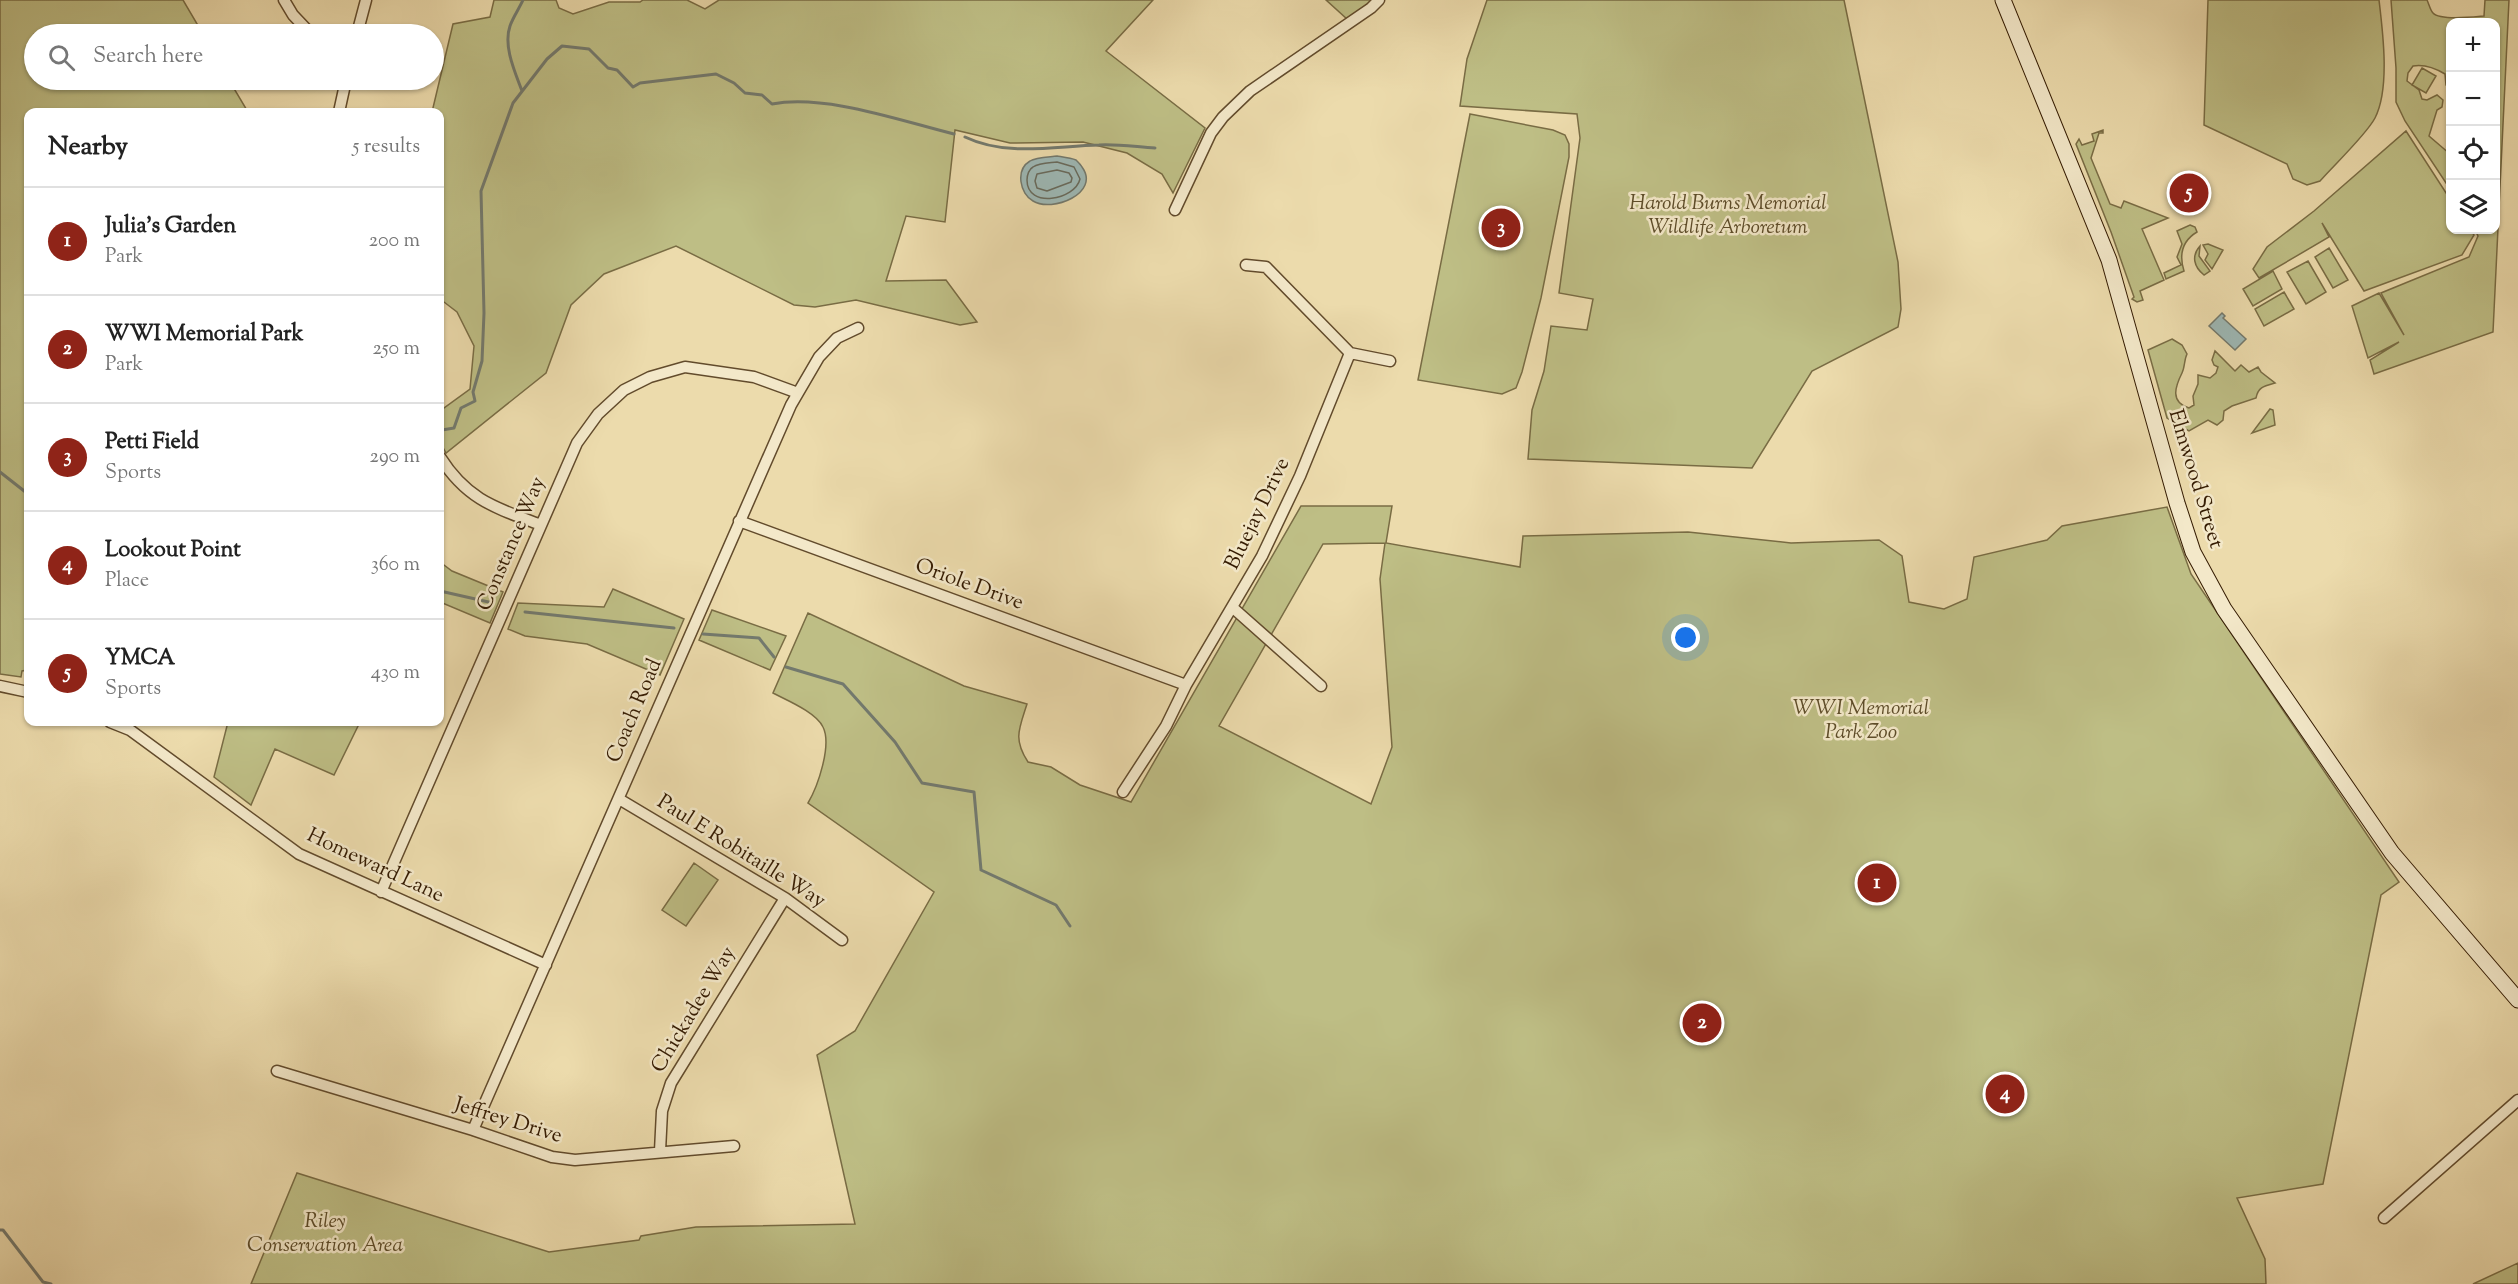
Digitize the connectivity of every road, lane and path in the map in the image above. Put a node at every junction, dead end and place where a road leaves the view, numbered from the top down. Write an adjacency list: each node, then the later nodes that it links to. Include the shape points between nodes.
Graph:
1 (284, 0): 5 (street)
2 (366, 0): 6 (street)
3 (1379, 0): 9 (street, via 1250,91 1223,117 1211,133)
4 (2003, 0): 30 (main road, Elmwood Street, via 2109,260 2193,552 2224,609 2392,853)
5 (302, 24)
6 (360, 24)
7 (344, 90): 8 (street)
8 (340, 108)
9 (1175, 210)
10 (1245, 265): 12 (street, via 1266,267)
11 (858, 328): 14 (street, Coach Road, via 837,338 819,357)
12 (1350, 353): 13 (street); 18 (street, Bluejay Drive, via 1300,476 1262,556)
13 (1390, 361)
14 (798, 393): 16 (street, Coach Road); 17 (street, Constance Way, via 754,377 685,367 624,390 598,414 577,443)
15 (444, 463): 17 (street, via 453,478 477,497)
16 (739, 521): 20 (street, Oriole Drive); 25 (street, Coach Road)
17 (541, 525): 26 (street, Constance Way)
18 (1232, 607): 20 (street, Bluejay Drive); 21 (street)
19 (0, 686): 22 (street)
20 (1186, 686): 24 (street, Bluejay Drive, via 1166,726)
21 (1321, 686)
22 (24, 691)
23 (120, 726): 26 (street, Homeward Lane, via 298,854)
24 (1123, 792)
25 (619, 799): 27 (street, Paul E Robitaille Way); 29 (street, Coach Road)
26 (381, 892): 29 (street, Homeward Lane)
27 (786, 898): 28 (street, Paul E Robitaille Way); 35 (street, Chickadee Way, via 671,1083 662,1111)
28 (842, 940)
29 (546, 965): 33 (street, Coach Road)
30 (2518, 1000)
31 (277, 1071): 33 (street, Jeffrey Drive)
32 (2518, 1100): 36 (street)
33 (473, 1130): 35 (street, Jeffrey Drive, via 552,1157 575,1160)
34 (734, 1146): 35 (street, Jeffrey Drive)
35 (660, 1151)
36 (2384, 1218)

